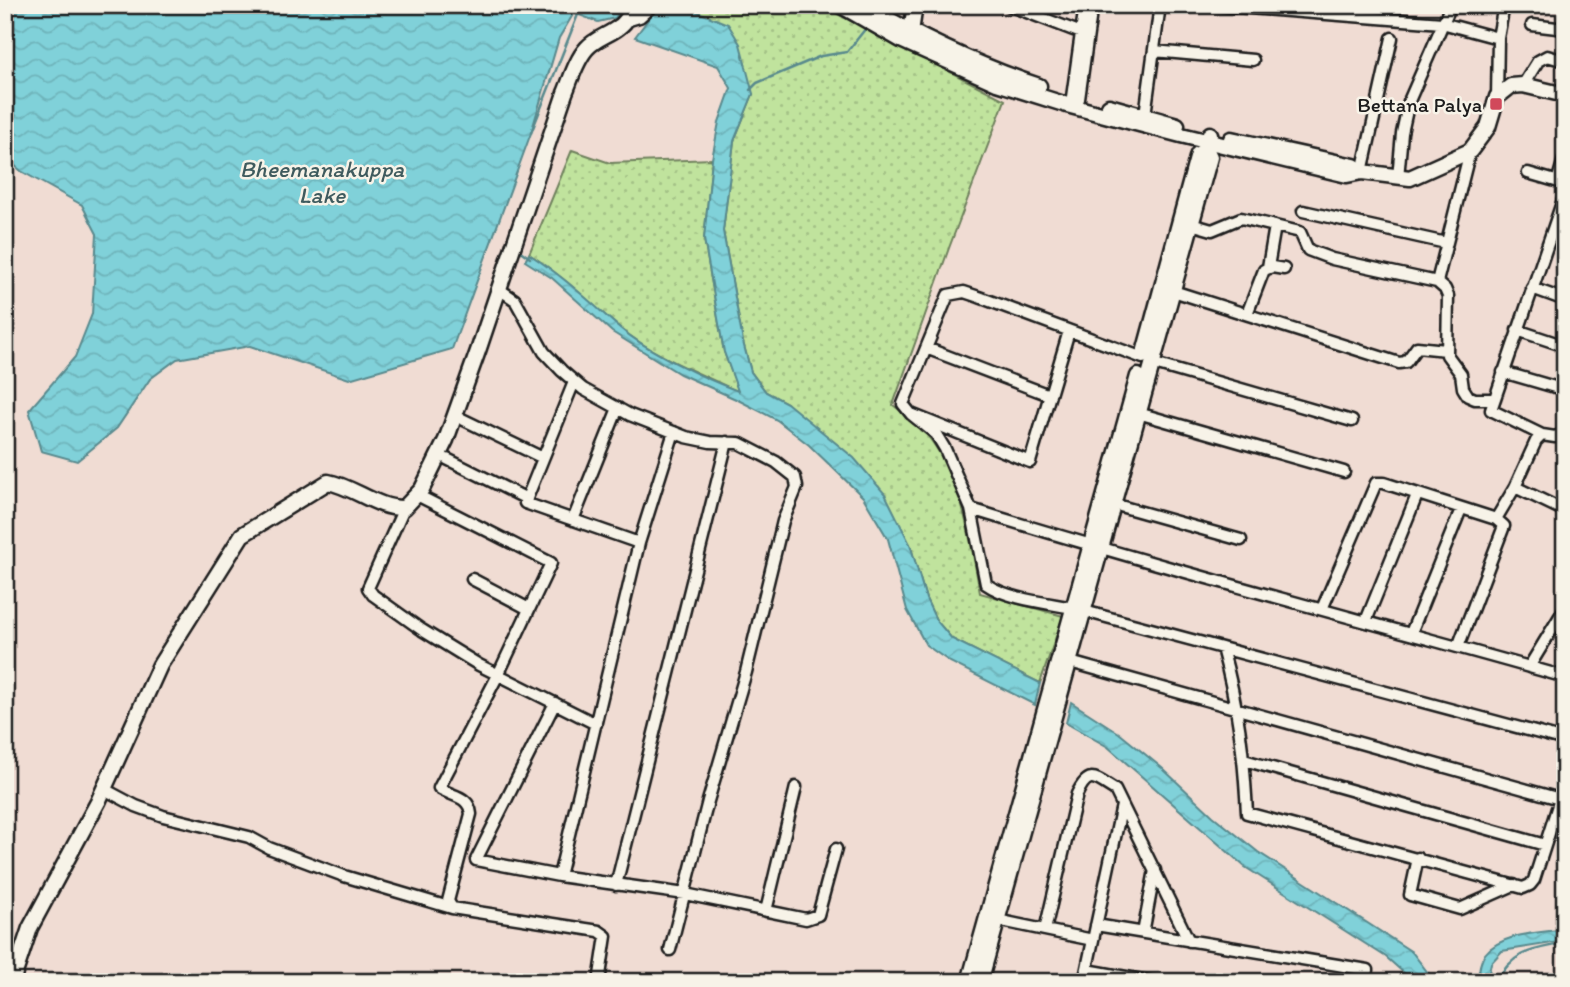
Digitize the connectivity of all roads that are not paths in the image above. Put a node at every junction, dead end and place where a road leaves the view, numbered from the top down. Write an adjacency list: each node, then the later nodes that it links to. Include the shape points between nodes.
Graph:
1 (650, 5): 14 (street, via 639,15)
2 (840, 5): 30 (street, via 901,40 997,83)
3 (863, 5): 18 (street)
4 (915, 5): 18 (street)
5 (1008, 5): 12 (street)
6 (1085, 5): 19 (street)
7 (1092, 5): 19 (street)
8 (1160, 5): 22 (street)
9 (1210, 5): 13 (street)
10 (1451, 5): 15 (street)
11 (1504, 5): 21 (street)
12 (1026, 8): 19 (street)
13 (1330, 10): 15 (street)
14 (632, 12): 46 (street, via 580,58)
15 (1442, 23): 21 (street); 35 (street, via 1409,101)
16 (1532, 25): 17 (street)
17 (1565, 29)
18 (911, 32): 28 (street, via 988,69)
19 (1085, 34): 28 (street)
20 (1392, 38): 33 (street)
21 (1498, 38): 27 (street)
22 (1154, 51): 23 (street); 29 (street)
23 (1253, 60)
24 (1565, 61): 25 (street, via 1547,56 1538,61)
25 (1523, 85): 26 (street); 27 (street, via 1511,86)
26 (1565, 95)
27 (1497, 97): 31 (street, via 1488,127)
28 (1076, 98): 29 (street)
29 (1145, 115): 30 (street)
30 (1208, 142): 33 (street, via 1347,175); 39 (street, via 1210,157); 47 (street, via 1198,154)
31 (1470, 151): 35 (street, via 1420,175); 41 (street)
32 (1565, 156): 36 (street)
33 (1362, 172): 35 (street)
34 (1528, 173): 36 (street)
35 (1398, 178)
36 (1562, 183)
37 (1565, 194): 45 (street)
38 (1303, 211): 41 (street)
39 (1191, 224): 40 (street, via 1212,230 1241,218); 47 (street)
40 (1275, 226): 42 (street); 44 (street, via 1300,232 1308,250 1332,259)
41 (1446, 243): 44 (street)
42 (1268, 267): 43 (street); 49 (street)
43 (1284, 269)
44 (1437, 282): 54 (street, via 1448,296)
45 (1532, 288): 48 (street); 50 (street)
46 (499, 289): 57 (street, via 515,300 544,352); 74 (street, via 446,440)
47 (1167, 289): 49 (street); 55 (street)
48 (1565, 300)
49 (1247, 314): 54 (street, via 1399,363 1406,362 1417,347)
50 (1517, 330): 52 (street); 56 (street)
51 (1069, 331): 53 (street, via 956,292 948,295); 55 (street); 59 (street)
52 (1565, 346)
53 (926, 348): 59 (street); 63 (street, via 903,404)
54 (1446, 350): 60 (street, via 1468,396)
55 (1147, 360): 62 (street); 65 (street); 86 (street)
56 (1503, 372): 58 (street); 60 (street)
57 (574, 382): 61 (street); 70 (street)
58 (1565, 390)
59 (1049, 396): 63 (street, via 1030,462)
60 (1494, 399): 68 (street, via 1491,410)
61 (618, 408): 67 (street); 83 (street)
62 (1138, 413): 72 (street); 77 (street)
63 (911, 414): 79 (street, via 945,449)
64 (462, 419): 70 (street)
65 (1352, 421)
66 (1565, 430): 68 (street, via 1555,437)
67 (674, 432): 69 (street, via 694,440); 85 (street)
68 (1542, 435): 73 (street)
69 (727, 442): 116 (street); 118 (street, via 739,443 776,462 795,478 797,487 783,521)
70 (543, 458): 76 (street)
71 (447, 459): 76 (street)
72 (1344, 472)
73 (1515, 487): 81 (street); 82 (street)
74 (418, 495): 78 (street); 89 (street, via 551,563)
75 (1417, 495): 80 (street); 90 (street, via 1384,483 1374,485); 92 (street)
76 (527, 499): 83 (street, via 525,503)
77 (1113, 504): 84 (street); 86 (street)
78 (404, 508): 98 (street, via 368,588 422,630); 108 (street, via 391,508 328,482 242,535 160,665)
79 (971, 509): 86 (street); 91 (street, via 986,583)
80 (1461, 509): 82 (street); 93 (street)
81 (1565, 510)
82 (1496, 519): 94 (street, via 1504,526)
83 (573, 520): 85 (street)
84 (1241, 540)
85 (639, 543): 103 (street)
86 (1096, 548): 90 (street); 91 (street)
87 (472, 579): 89 (street)
88 (1565, 608): 97 (street)
89 (530, 609): 98 (street)
90 (1322, 609): 92 (street)
91 (1078, 610): 95 (street); 96 (street); 102 (street)
92 (1366, 621): 93 (street)
93 (1411, 633): 94 (street)
94 (1458, 647): 97 (street)
95 (1222, 648): 101 (street); 104 (street)
96 (1070, 662): 101 (street); 102 (street)
97 (1529, 667): 99 (street)
98 (498, 675): 100 (street); 119 (street, via 439,788 463,798 471,814 448,901)
99 (1565, 677)
100 (555, 703): 103 (street); 115 (street, via 476,860)
101 (1237, 709): 105 (street); 109 (street)
102 (1050, 712): 121 (street); 131 (street)
103 (596, 724): 115 (street)
104 (1565, 740)
105 (1244, 760): 111 (street); 113 (street, via 1247,813)
106 (1565, 783): 109 (street)
107 (796, 787): 120 (street)
108 (104, 789): 119 (street, via 154,813 249,837 344,876); 129 (street, via 30,928)
109 (1560, 799): 111 (street)
110 (1122, 805): 114 (street); 122 (street); 123 (street, via 1115,790 1095,778 1083,780)
111 (1545, 845): 117 (street, via 1530,886)
112 (836, 849): 120 (street, via 817,915 806,919)
113 (1418, 858): 117 (street); 117 (street, via 1410,895 1460,909)
114 (1155, 870): 124 (street); 126 (street)
115 (559, 876): 116 (street)
116 (616, 885): 118 (street)
117 (1514, 885)
118 (685, 894): 120 (street); 127 (street)
119 (452, 908): 130 (street, via 599,931 607,943)
120 (766, 911)
121 (997, 920): 123 (street); 132 (street)
122 (1096, 925): 124 (street); 125 (street)
123 (1045, 930): 125 (street)
124 (1143, 933): 126 (street)
125 (1093, 940): 128 (street)
126 (1189, 941): 135 (street, via 1368,970)
127 (670, 950)
128 (1087, 970): 133 (street); 134 (street)
129 (12, 982)
130 (599, 982)
131 (969, 982)
132 (980, 982)
133 (1084, 982)
134 (1154, 982)
135 (1366, 982)

